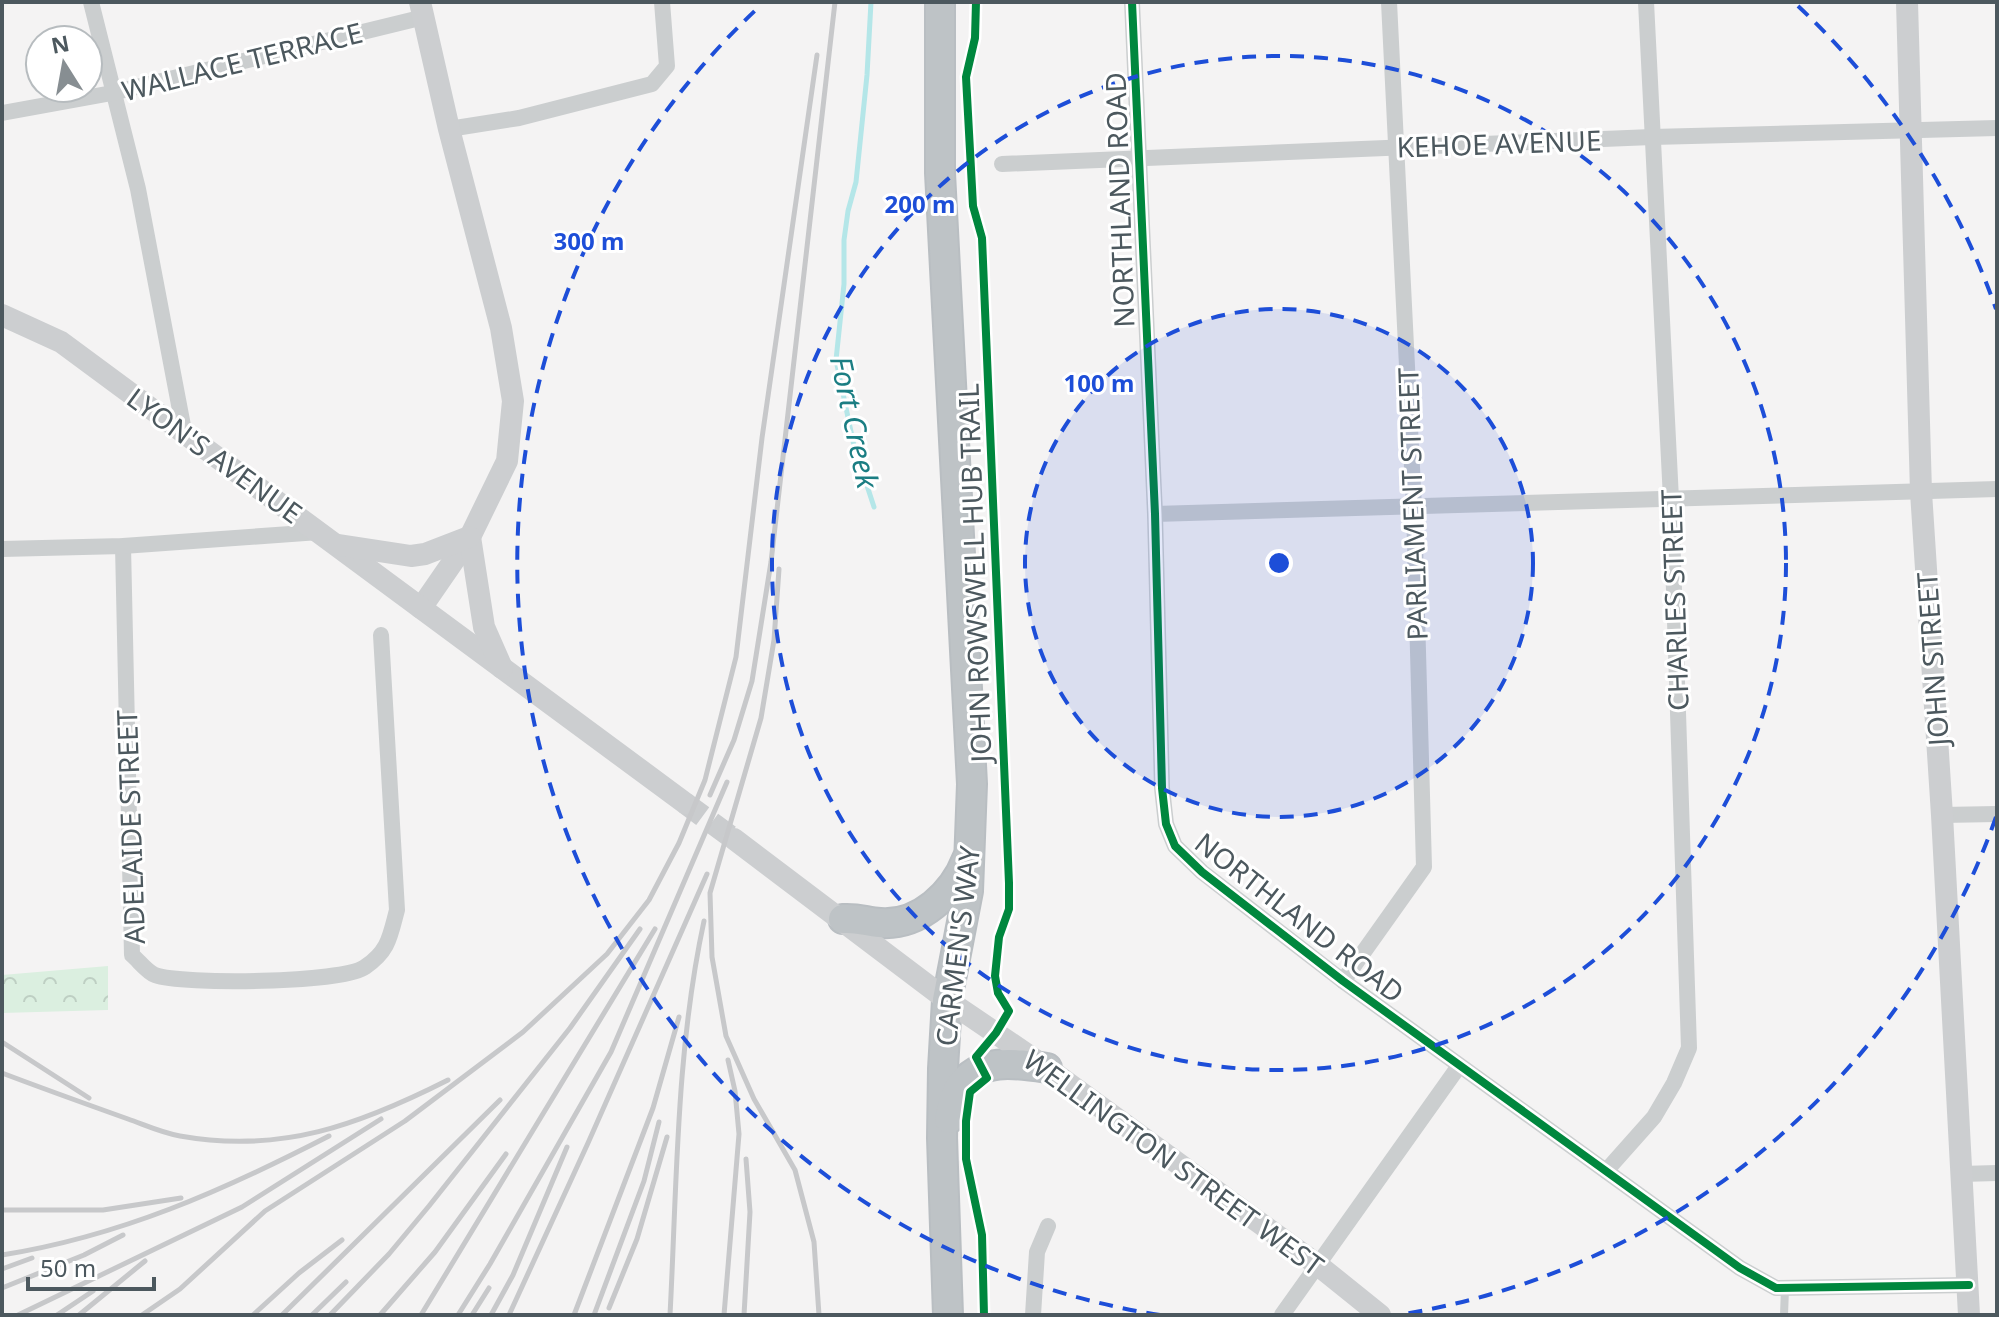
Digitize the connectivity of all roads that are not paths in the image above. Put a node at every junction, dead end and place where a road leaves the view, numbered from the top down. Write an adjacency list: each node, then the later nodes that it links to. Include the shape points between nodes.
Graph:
1 (91, 2): 9 (street)
2 (662, 2): 12 (street, via 667,66 652,84 519,118)
3 (940, 2): 36 (highway, CARMEN'S WAY, via 940,173 971,769)
4 (1132, 2): 16 (street, NORTHLAND ROAD)
5 (1389, 2): 15 (street, PARLIAMENT STREET)
6 (1646, 2): 14 (street, CHARLES STREET)
7 (1907, 2): 13 (main road, JOHN STREET)
8 (422, 10): 9 (street, WALLACE TERRACE); 12 (main road)
9 (112, 93): 10 (street, WALLACE TERRACE); 19 (street, via 138,189)
10 (5, 111)
11 (1997, 128): 13 (street, KEHOE AVENUE)
12 (449, 129): 25 (main road, via 501,328 513,401 507,461)
13 (1912, 129): 14 (street, KEHOE AVENUE); 21 (main road, JOHN STREET)
14 (1652, 137): 15 (street, KEHOE AVENUE); 22 (street, CHARLES STREET)
15 (1394, 147): 16 (street, KEHOE AVENUE); 23 (street, PARLIAMENT STREET)
16 (1139, 157): 17 (street, KEHOE AVENUE); 24 (street, NORTHLAND ROAD)
17 (1002, 164)
18 (2, 315): 19 (main road, LYON'S AVENUE, via 61,342)
19 (184, 431): 26 (main road, LYON'S AVENUE)
20 (1997, 489): 21 (street)
21 (1921, 492): 22 (street); 34 (main road, JOHN STREET)
22 (1671, 499): 23 (street); 43 (street, CHARLES STREET, via 1689,1048 1654,1117)
23 (1414, 508): 24 (street); 38 (street, PARLIAMENT STREET, via 1424,867)
24 (1155, 514): 38 (street, NORTHLAND ROAD, via 1166,824 1175,846 1202,872)
25 (470, 537): 26 (main road, via 411,556); 29 (main road); 31 (main road, via 484,627)
26 (327, 538): 27 (street); 29 (main road, LYON'S AVENUE)
27 (123, 546): 28 (street); 30 (street, ADELAIDE STREET, via 132,955 153,975 182,980 323,978 362,969 387,948 397,910)
28 (2, 549)
29 (421, 608): 31 (main road)
30 (381, 635)
31 (503, 669): 32 (main road)
32 (685, 803)
33 (1997, 814): 34 (street)
34 (1942, 815): 45 (main road, JOHN STREET)
35 (734, 839): 37 (main road, WELLINGTON STREET WEST)
36 (969, 855): 37 (highway, via 962,874 940,900 914,916 880,923); 39 (highway, CARMEN'S WAY, via 968,891)
37 (843, 919): 39 (main road, WELLINGTON STREET WEST)
38 (1343, 981): 40 (street, NORTHLAND ROAD)
39 (947, 1000): 41 (main road, WELLINGTON STREET WEST); 42 (highway, CARMEN'S WAY)
40 (1459, 1066): 43 (street, NORTHLAND ROAD); 47 (street)
41 (1047, 1068): 42 (highway, via 992,1064 969,1078 959,1088); 47 (main road, WELLINGTON STREET WEST)
42 (942, 1138): 50 (highway, CARMEN'S WAY)
43 (1606, 1171): 49 (street, NORTHLAND ROAD, via 1740,1268)
44 (1997, 1173): 45 (street)
45 (1961, 1174): 48 (main road, JOHN STREET)
46 (1048, 1226): 51 (street, via 1037,1252)
47 (1319, 1266): 52 (street); 53 (main road, WELLINGTON STREET WEST)
48 (1969, 1285): 49 (street, NORTHLAND ROAD); 55 (main road, JOHN STREET)
49 (1785, 1288): 54 (lane)
50 (948, 1315)
51 (1033, 1315)
52 (1282, 1315)
53 (1380, 1315)
54 (1784, 1315)
55 (1969, 1315)

